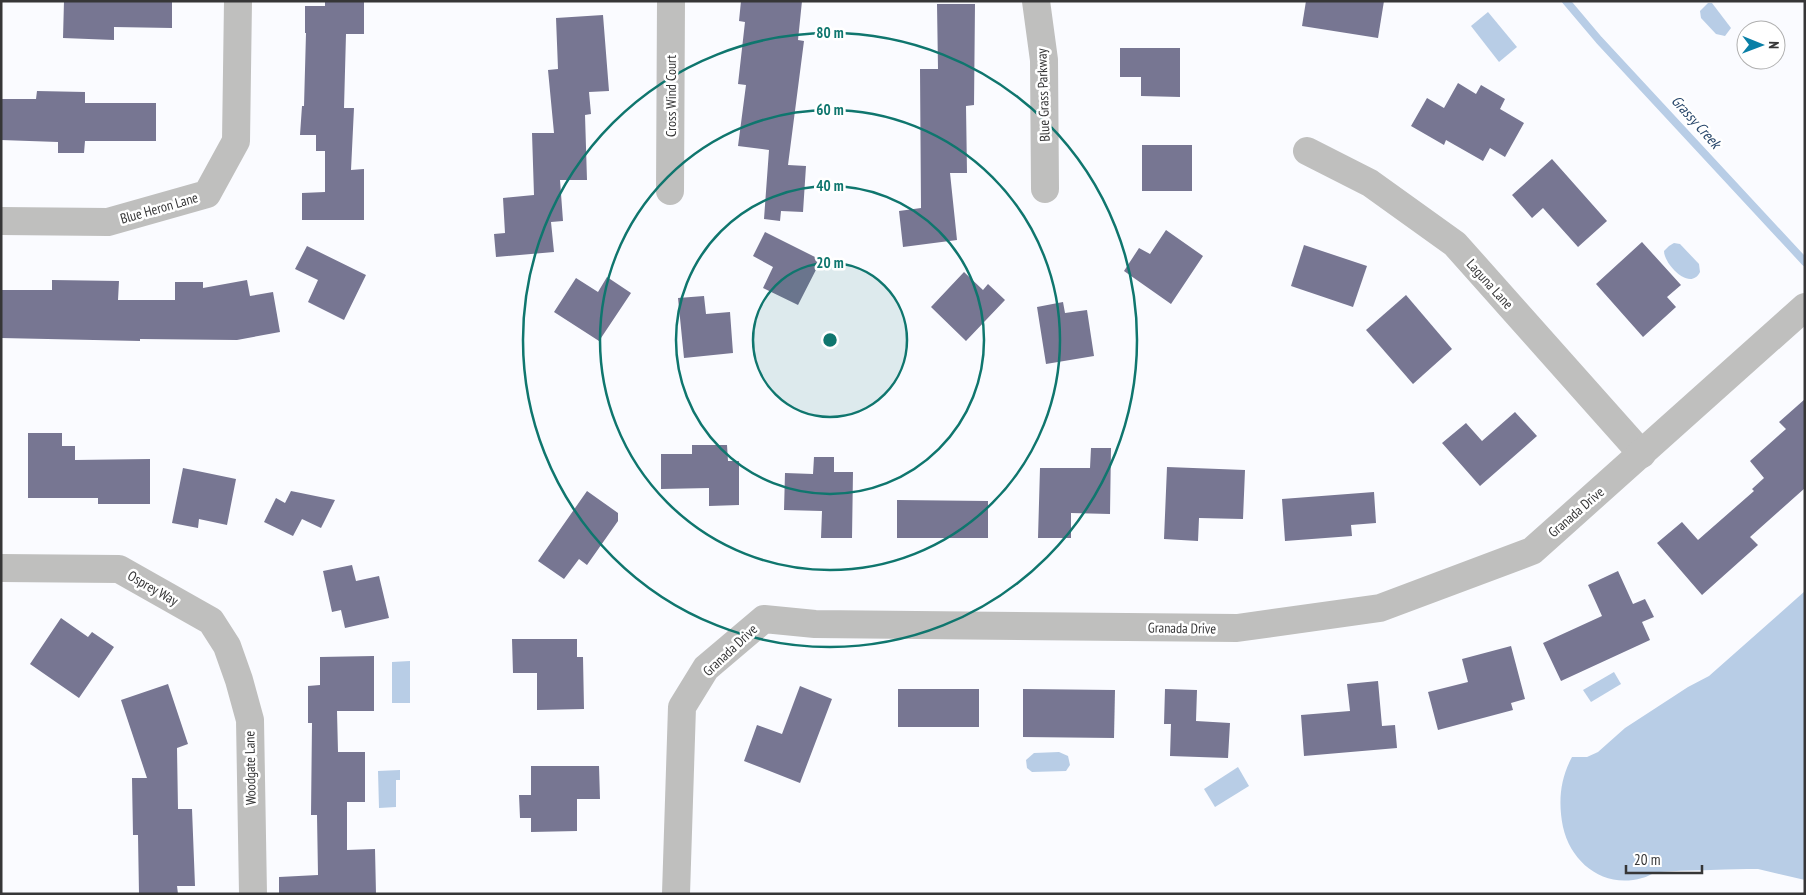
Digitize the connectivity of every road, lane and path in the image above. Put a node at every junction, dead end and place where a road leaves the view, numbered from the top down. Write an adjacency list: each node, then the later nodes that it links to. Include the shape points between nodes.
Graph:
1 (238, 1): 7 (street, Blue Heron Lane, via 236,141 207,194 108,222)
2 (671, 1): 6 (street, Cross Wind Court)
3 (1036, 1): 5 (street, Blue Grass Parkway, via 1044,60)
4 (1307, 151): 9 (street, Laguna Lane, via 1370,183 1455,244)
5 (1045, 188)
6 (670, 191)
7 (1, 221)
8 (1805, 307): 9 (street, Granada Drive)
9 (1642, 454): 13 (street, Granada Drive, via 1532,551 1380,608 1237,628 815,624 764,619 706,668 682,706)
10 (1, 568): 11 (street, Osprey Way, via 120,569 211,622)
11 (227, 646): 12 (street, Woodgate Lane, via 250,720)
12 (253, 894)
13 (676, 894)

